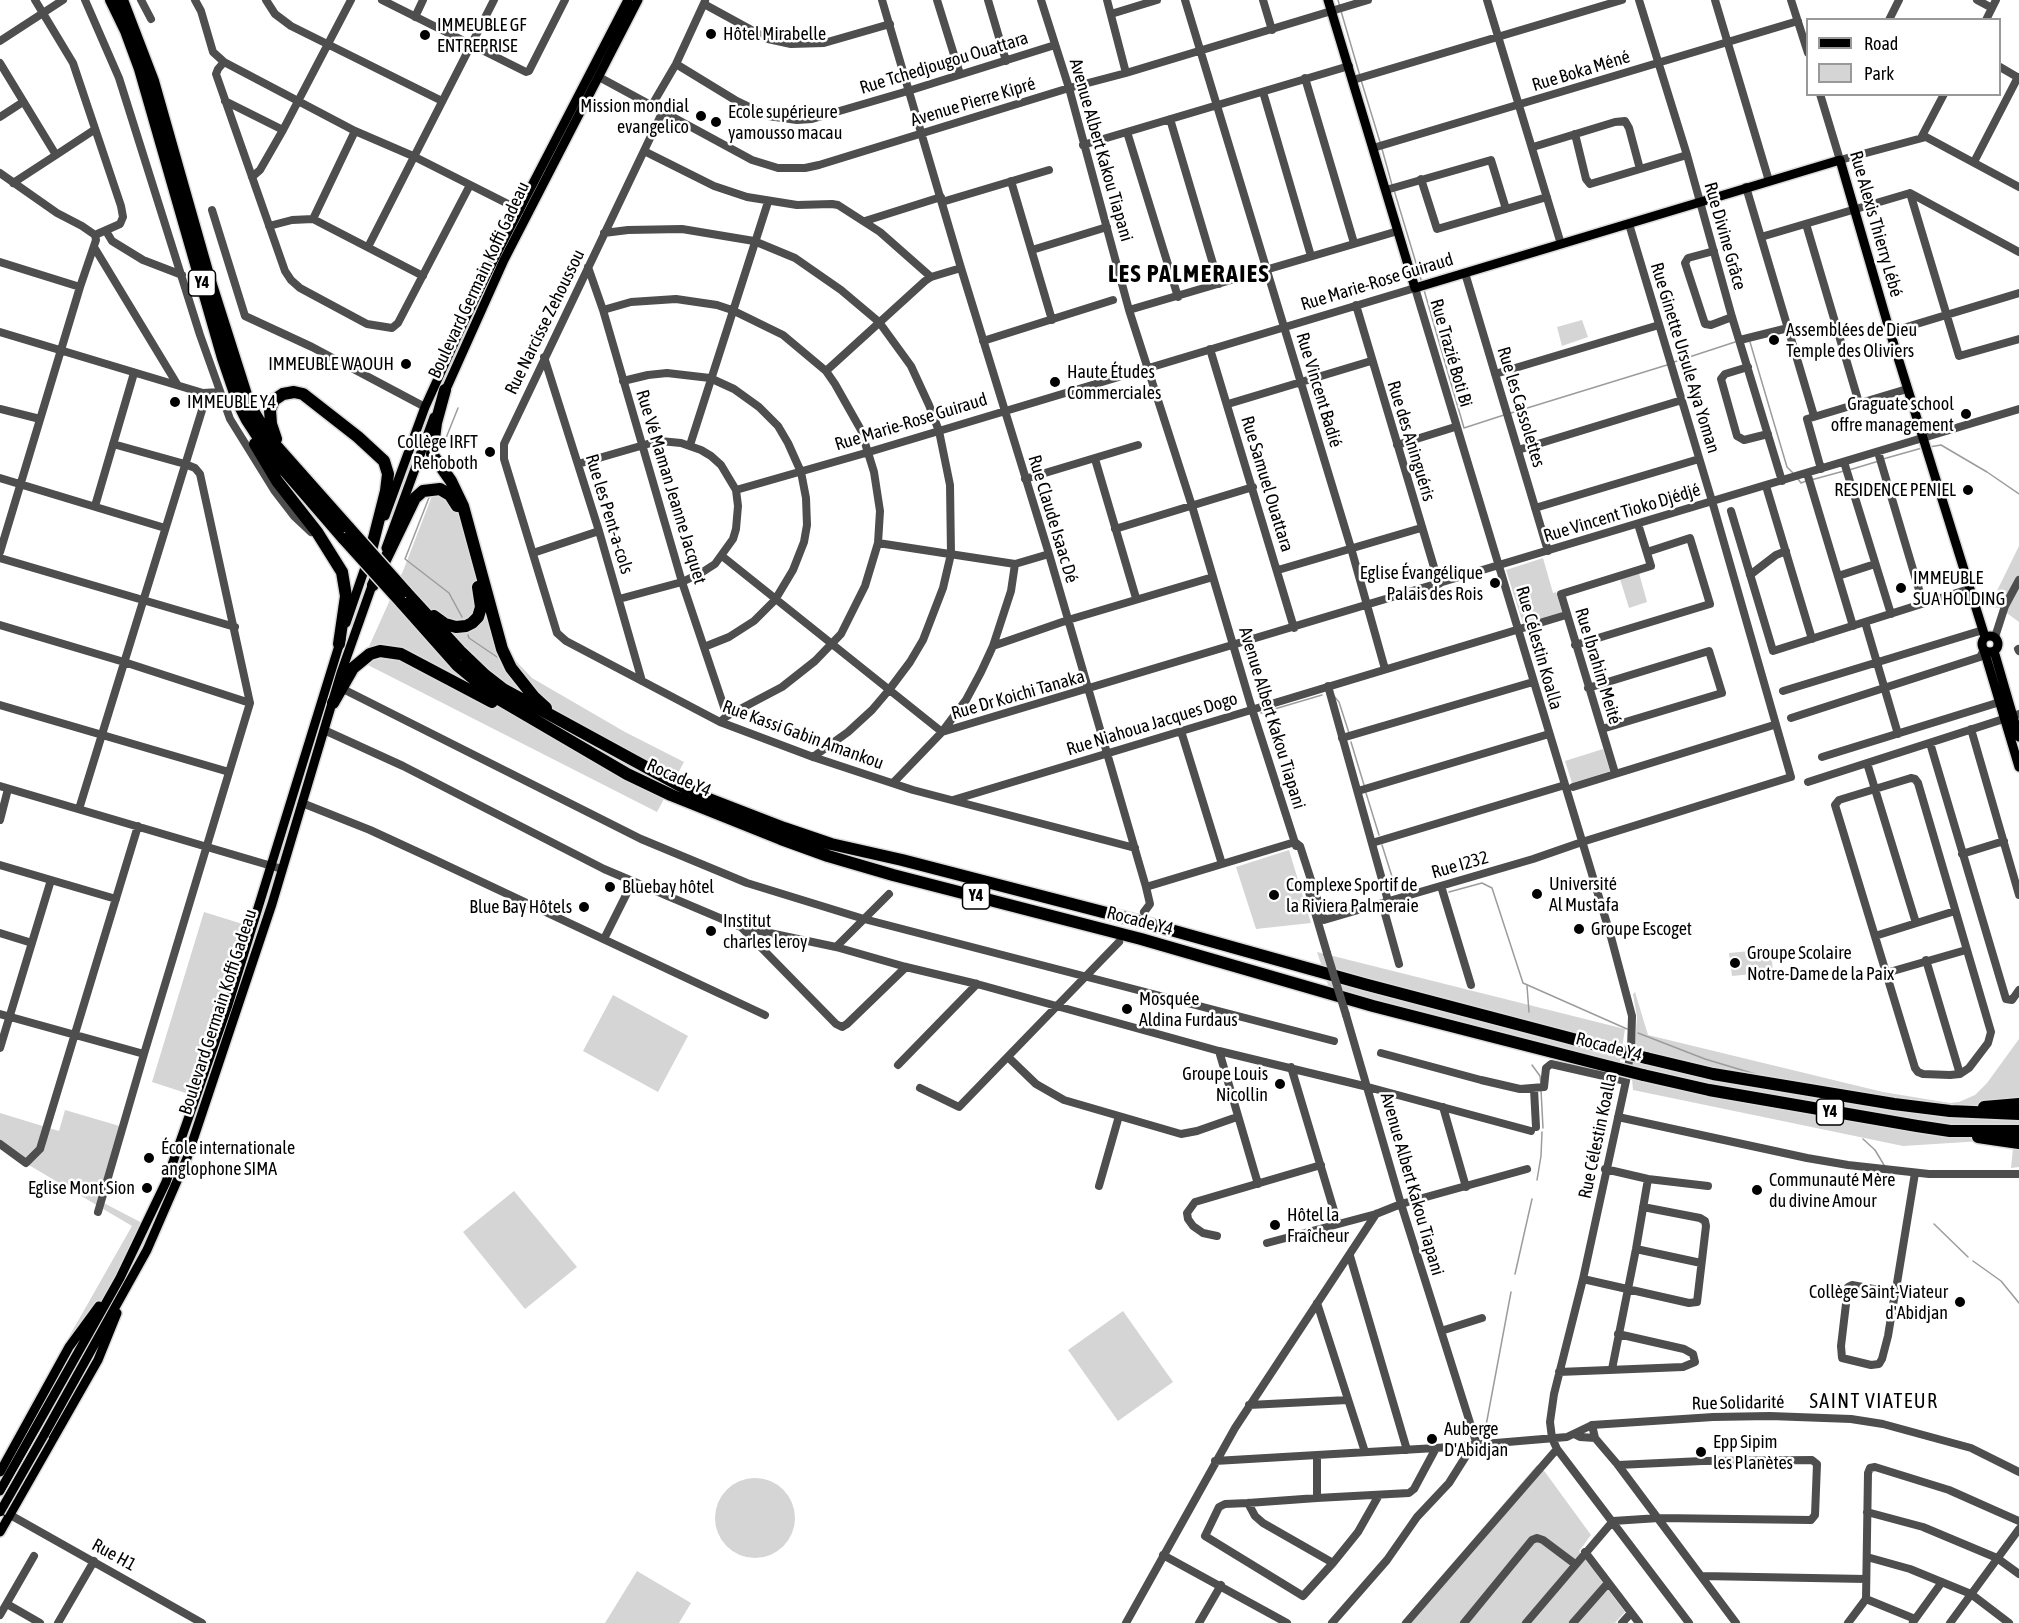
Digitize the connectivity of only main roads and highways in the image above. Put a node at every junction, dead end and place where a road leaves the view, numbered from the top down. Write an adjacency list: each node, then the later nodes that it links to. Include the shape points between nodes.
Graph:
1 (111, 0): 9 (highway, Y4, via 138,63 223,358)
2 (122, 0): 10 (highway, Y4, via 153,81 245,392 261,425)
3 (628, 0): 12 (main road, Boulevard Germain Koffi Gadeau, via 483,281 425,407)
4 (638, 0): 8 (main road, Boulevard Germain Koffi Gadeau, via 504,260)
5 (1328, 0): 7 (main road, Rue Trazié Boti Bi)
6 (1840, 160): 7 (main road, Rue Marie-Rose Guiraud); 16 (main road, Rue Alexis Thierry Lébé, via 1969,589)
7 (1415, 288)
8 (445, 390): 13 (main road, Boulevard Germain Koffi Gadeau); 23 (highway, via 432,454 463,506 502,649 511,669 534,697)
9 (247, 420): 11 (highway, Y4, via 266,449); 17 (highway, via 260,454 277,481 338,562 346,596)
10 (286, 459): 11 (highway, Y4); 12 (highway, via 271,424 270,410 274,400 294,392 309,397 384,461 388,474 386,491)
11 (346, 534): 14 (highway, Rocade Y4 / Y4, bridge)
12 (369, 558): 17 (main road, Boulevard Germain Koffi Gadeau)
13 (373, 585): 15 (highway, via 415,498 423,491 440,489 457,505 481,607 472,622 456,627 445,624); 19 (main road, Boulevard Germain Koffi Gadeau)
14 (403, 597): 15 (highway, Rocade Y4 / Y4); 22 (highway, Rocade Y4 / Y4, via 477,684)
15 (417, 604): 23 (highway, Rocade Y4 / Y4, via 485,675 523,702)
16 (1988, 635): 18 (main road, via 1982,642); 18 (main road, via 1998,644)
17 (339, 644): 32 (main road, Boulevard Germain Koffi Gadeau, via 228,1005 177,1153)
18 (1989, 650): 21 (main road); 21 (main road, via 2000,702)
19 (339, 687): 20 (highway); 22 (highway, via 362,659 380,651 393,651)
20 (333, 703): 33 (main road, Boulevard Germain Koffi Gadeau, via 187,1158)
21 (2012, 716): 24 (main road); 25 (main road)
22 (543, 727): 29 (highway, Rocade Y4 / Y4, bridge, via 671,795 828,856 1142,939 1373,1006 1643,1075 1728,1094)
23 (576, 730): 27 (highway, Rocade Y4 / Y4, bridge, via 709,799 831,844 1713,1074)
24 (2019, 737)
25 (2019, 767)
26 (2019, 1104): 27 (highway)
27 (1950, 1111): 28 (highway, Rocade Y4 / Y4)
28 (2019, 1114)
29 (1950, 1131): 30 (highway, Rocade Y4 / Y4); 31 (highway)
30 (2019, 1131)
31 (2019, 1143)
32 (120, 1278): 34 (main road, Boulevard Germain Koffi Gadeau); 35 (main road, via 69,1347)
33 (129, 1283): 34 (main road, Boulevard Germain Koffi Gadeau); 38 (main road, via 99,1360)
34 (39, 1433): 36 (main road, Boulevard Germain Koffi Gadeau); 37 (main road, Boulevard Germain Koffi Gadeau, bridge)
35 (0, 1472)
36 (0, 1491)
37 (0, 1510)
38 (0, 1532)

